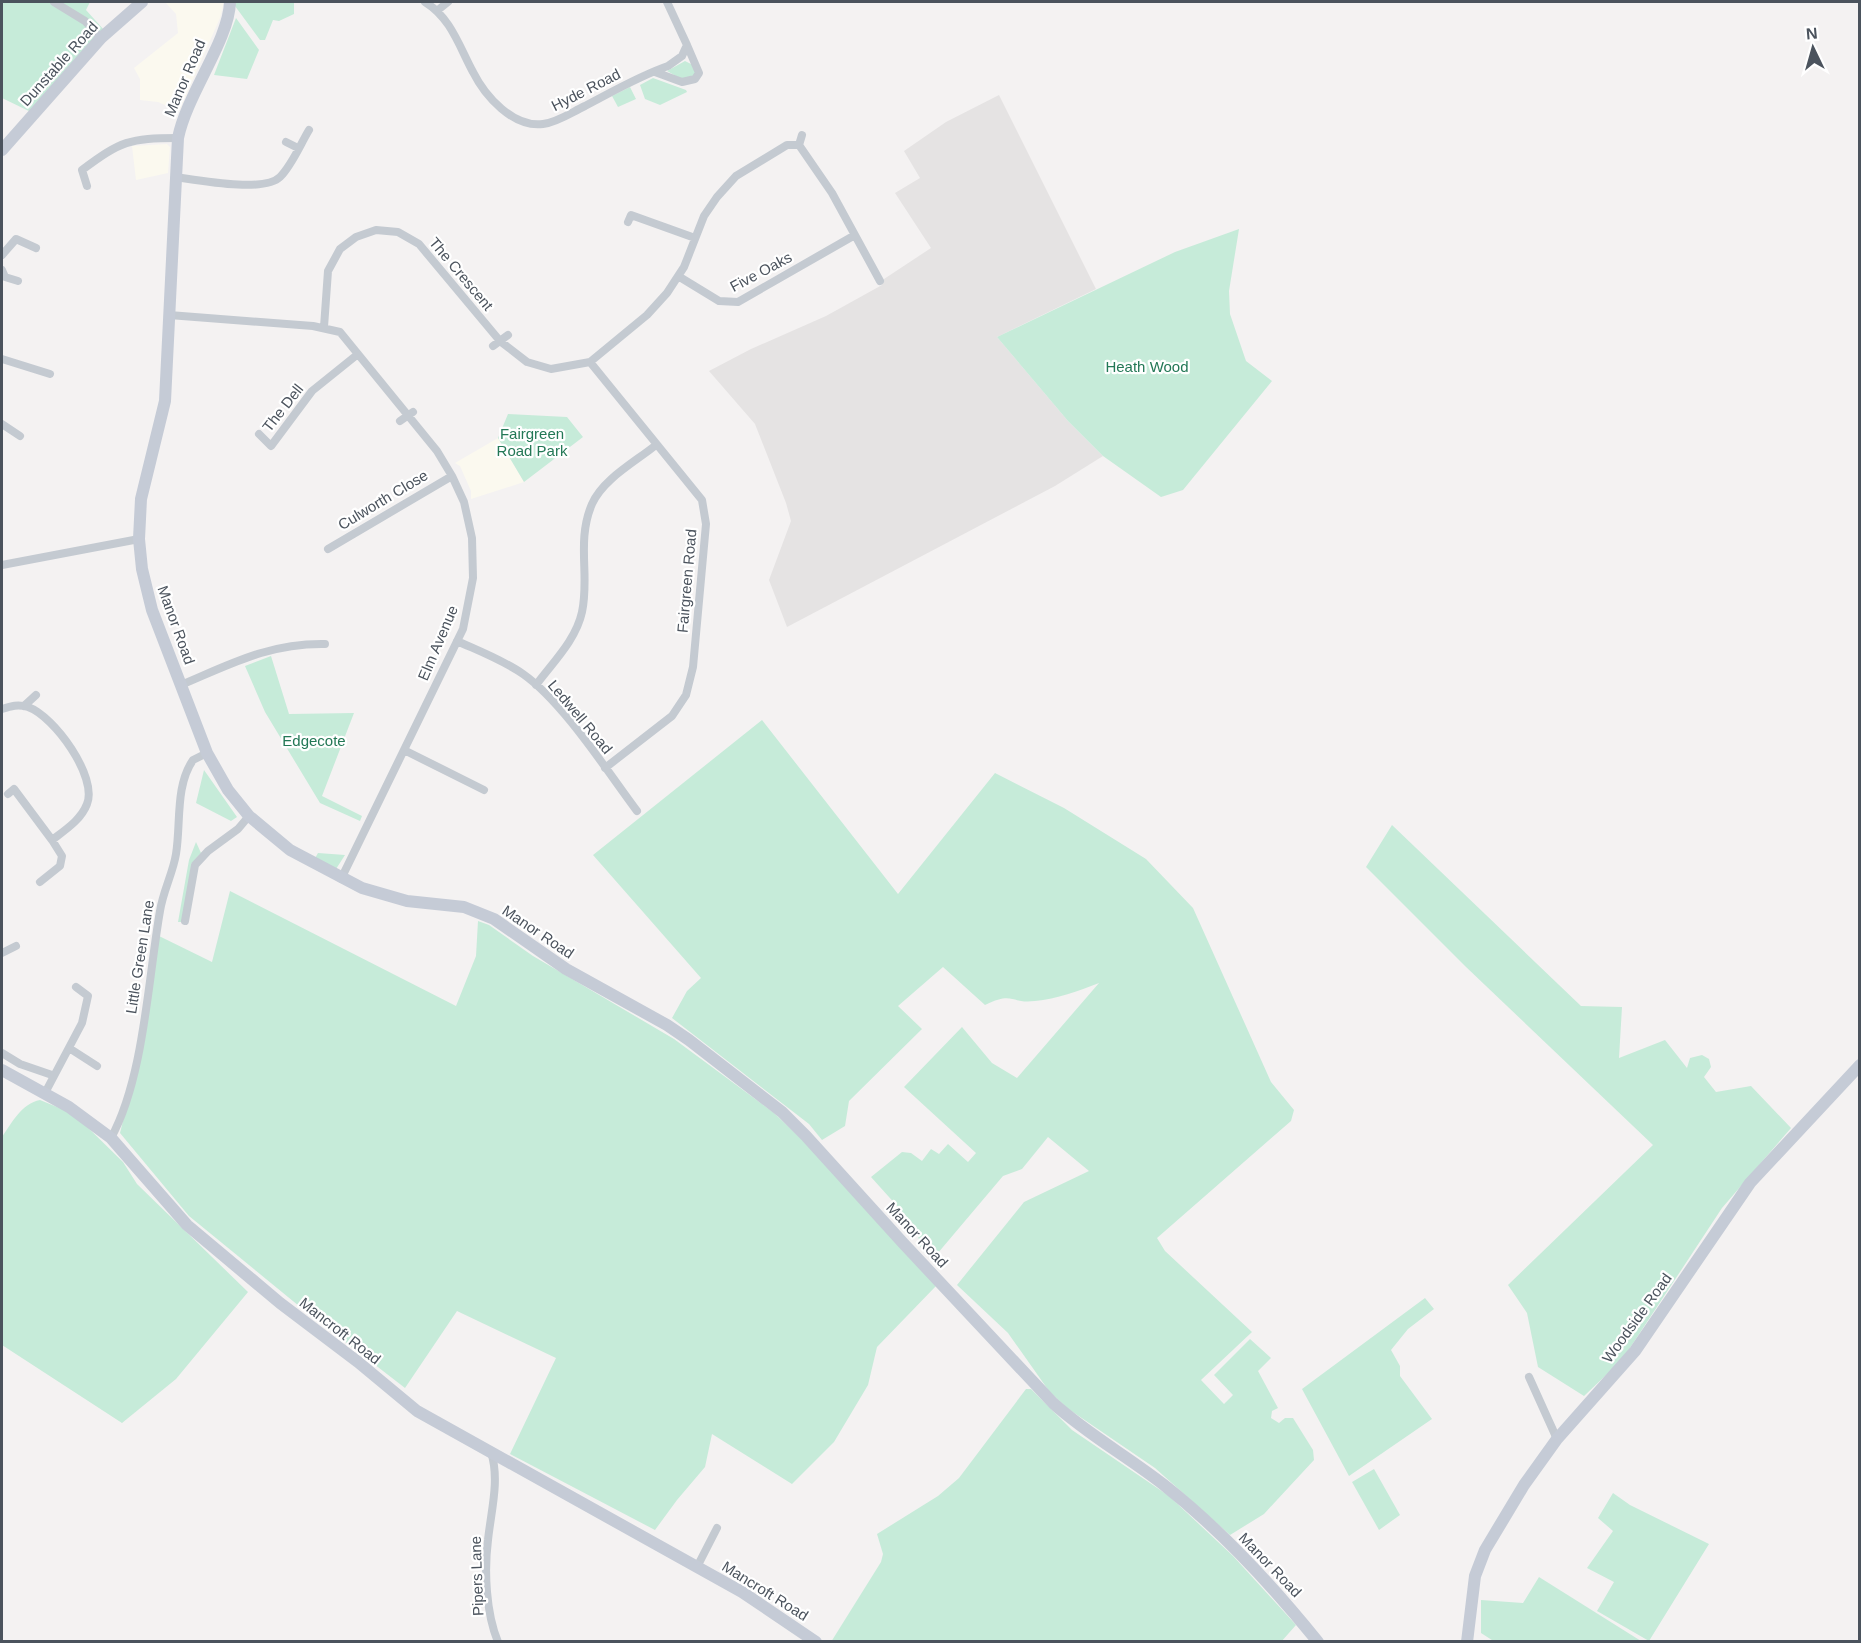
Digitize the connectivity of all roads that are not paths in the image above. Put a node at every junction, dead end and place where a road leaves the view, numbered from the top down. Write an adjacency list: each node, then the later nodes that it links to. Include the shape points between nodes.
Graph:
1 (54, 2): 8 (street, via 85,21)
2 (142, 2): 8 (street, Dunstable Road)
3 (230, 2): 13 (street, Manor Road, via 225,23 188,102)
4 (425, 2): 7 (street, Hyde Road)
5 (448, 2): 7 (street)
6 (667, 2): 9 (street)
7 (438, 10): 10 (street, Hyde Road, via 448,21 482,88 496,104 527,123 553,122)
8 (101, 38): 17 (street, Dunstable Road)
9 (687, 45): 10 (street, Hyde Road, via 682,56); 10 (street, via 698,64 695,79 682,82)
10 (652, 72)
11 (309, 130): 16 (street)
12 (802, 135): 15 (street)
13 (178, 138): 18 (street, Manor Road); 19 (street, via 129,141 112,147 82,170)
14 (286, 142): 16 (street)
15 (799, 145): 21 (street); 22 (street, via 787,145 736,176 717,197)
16 (298, 148): 18 (street, via 281,176 263,184)
17 (2, 150)
18 (175, 177): 29 (street, Manor Road)
19 (87, 186)
20 (631, 215): 22 (street)
21 (855, 235): 25 (street, Five Oaks, via 738,302 719,301); 28 (street)
22 (695, 238): 25 (street)
23 (36, 248): 24 (street, via 16,239)
24 (2, 255)
25 (678, 276): 35 (street, The Crescent, via 647,315)
26 (3, 277): 27 (street)
27 (18, 281)
28 (880, 281)
29 (169, 315): 30 (street, Elm Avenue); 42 (street, Manor Road, via 165,401 143,489)
30 (324, 327): 32 (street, The Crescent, via 328,271 340,249 356,237 376,230 398,232 419,244); 33 (street, Elm Avenue, via 340,332)
31 (508, 335): 32 (street)
32 (496, 344): 35 (street, The Crescent, via 527,362 551,369)
33 (358, 354): 38 (street, The Dell, via 312,391 271,446); 41 (street, Elm Avenue)
34 (2, 359): 36 (street)
35 (590, 362): 40 (street, Fairgreen Road)
36 (50, 374)
37 (2, 424): 39 (street)
38 (259, 434)
39 (20, 436)
40 (656, 445): 48 (street, via 604,486 592,503 582,557 582,613 573,637); 54 (street, Fairgreen Road, via 702,500 706,524 693,667 686,695 672,716)
41 (453, 476): 43 (street, Culworth Close); 45 (street, Elm Avenue, via 469,520 473,559 471,596)
42 (139, 539): 44 (street); 47 (street, Manor Road, via 148,597)
43 (328, 549)
44 (2, 565)
45 (457, 641): 48 (street, Ledwell Road, via 504,663); 52 (street, Elm Avenue)
46 (325, 644): 47 (street, via 288,645 261,651)
47 (181, 685): 53 (street, Manor Road)
48 (536, 685): 54 (street, Ledwell Road)
49 (36, 695): 50 (street)
50 (24, 706): 51 (street); 59 (street, via 51,723 80,762 90,784 81,815)
51 (2, 710)
52 (404, 750): 56 (street); 60 (street, Elm Avenue)
53 (207, 753): 58 (street, Manor Road, via 228,790); 75 (street, Little Green Lane, via 193,760 185,781 176,854 160,908 143,1027 120,1121)
54 (605, 768): 57 (street, Ledwell Road)
55 (15, 789): 59 (street)
56 (484, 790)
57 (637, 811)
58 (249, 816): 60 (street, Manor Road, via 290,850); 62 (street, via 195,865)
59 (52, 840): 61 (street, via 62,855 60,866)
60 (341, 879): 85 (street, Manor Road, via 385,896 464,908 494,919 566,969 667,1025 782,1112 1053,1403 1091,1436 1163,1484 1204,1520 1259,1574)
61 (40, 882)
62 (185, 921)
63 (16, 945): 64 (street)
64 (2, 953)
65 (76, 987): 67 (street)
66 (99, 994): 67 (street)
67 (88, 996): 68 (street, via 82,1023)
68 (69, 1048): 71 (street); 73 (street)
69 (2, 1053): 73 (street)
70 (1860, 1065): 77 (street, Woodside Road, via 1750,1183 1635,1352)
71 (97, 1066)
72 (2, 1070): 74 (street, Mancroft Road)
73 (52, 1075): 74 (street)
74 (45, 1093): 75 (street, Mancroft Road)
75 (111, 1138): 78 (street, Mancroft Road, via 187,1225 288,1310 417,1412)
76 (1529, 1377): 77 (street)
77 (1557, 1439): 86 (street, Woodside Road, via 1485,1550 1473,1587)
78 (491, 1452): 79 (street, Mancroft Road); 80 (street, Pipers Lane)
79 (509, 1461): 80 (street); 82 (street, Mancroft Road)
80 (495, 1473): 83 (street, Pipers Lane, via 487,1569)
81 (717, 1528): 82 (street, Mancroft Road)
82 (697, 1568): 84 (street, Mancroft Road, via 742,1592)
83 (498, 1641)
84 (816, 1641)
85 (1318, 1641)
86 (1467, 1641)

